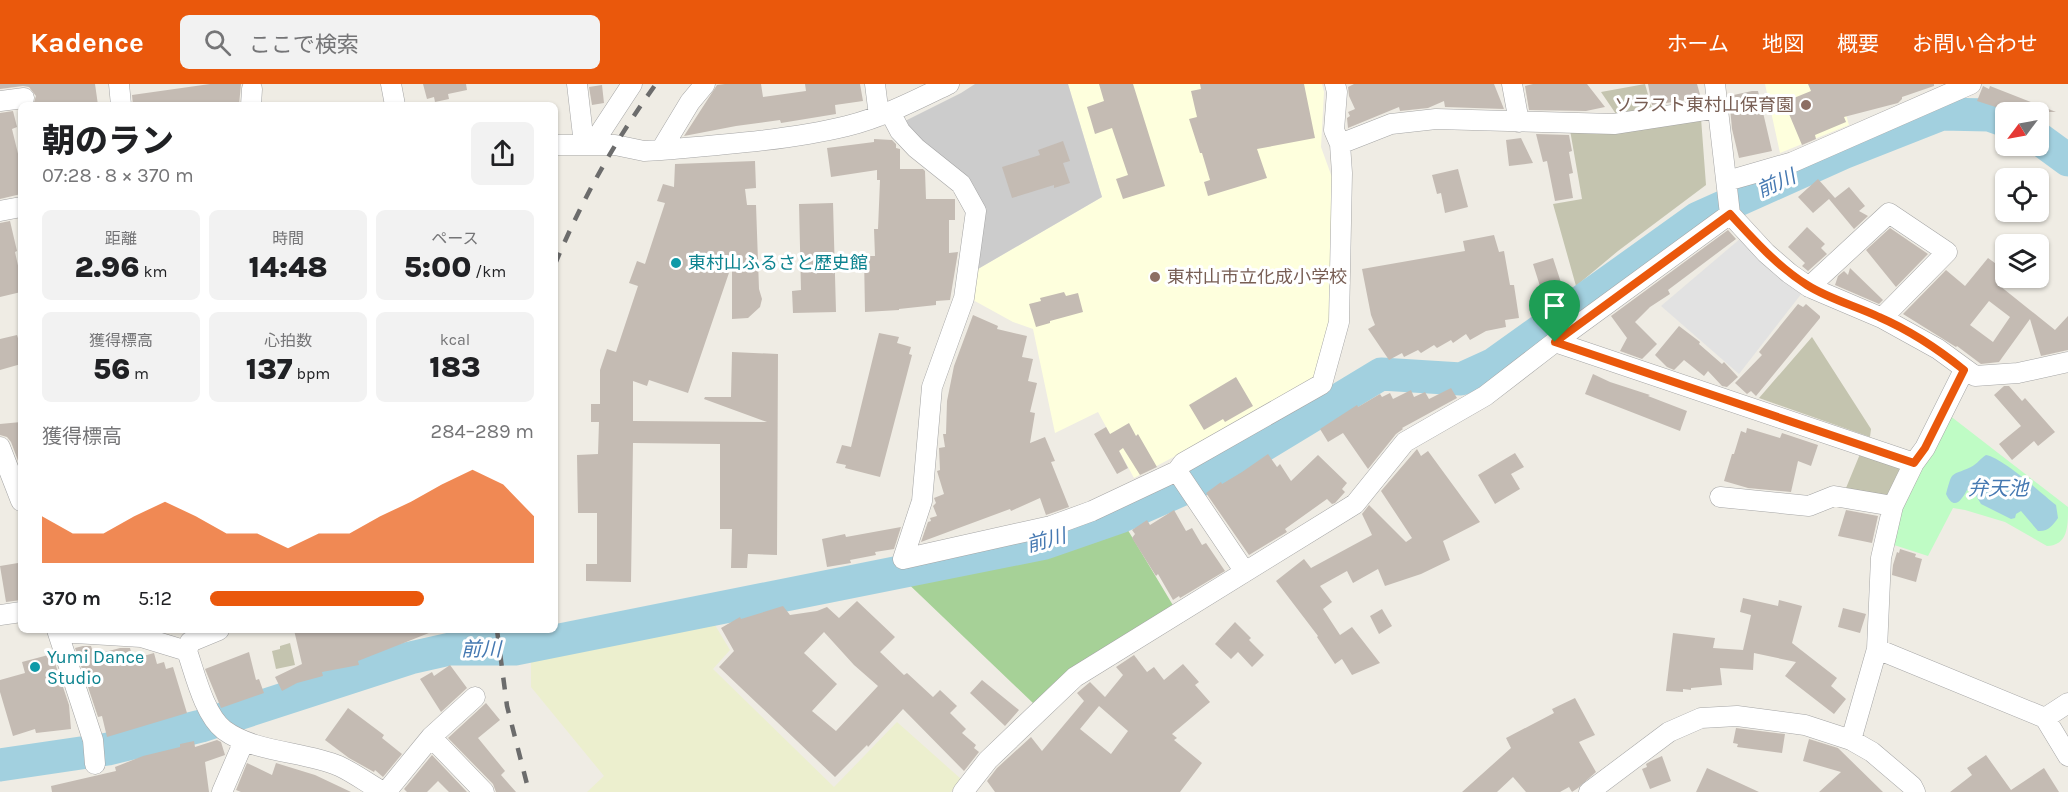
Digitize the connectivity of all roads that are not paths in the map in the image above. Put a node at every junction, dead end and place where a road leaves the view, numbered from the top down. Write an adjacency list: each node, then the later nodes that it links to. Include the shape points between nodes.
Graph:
1 (119, 84): 14 (street)
2 (391, 84): 15 (street)
3 (577, 84): 21 (street)
4 (632, 84): 21 (street)
5 (705, 84): 22 (street)
6 (875, 84): 17 (street)
7 (949, 84): 17 (street)
8 (1335, 84): 19 (street, via 1335,130)
9 (1512, 84): 18 (street)
10 (1715, 84): 16 (street)
11 (1971, 84): 23 (street, via 1793,162)
12 (23, 96): 13 (street)
13 (0, 101)
14 (121, 102)
15 (394, 102)
16 (1718, 108): 18 (street, via 1614,124); 23 (street)
17 (885, 114): 22 (street, via 802,134); 34 (street, via 916,148 961,184 976,211 964,298 932,387 922,501 903,559 1051,526)
18 (1519, 122): 19 (street, via 1436,119 1391,124)
19 (1340, 144): 34 (street, via 1339,322 1322,384 1183,463)
20 (558, 145): 21 (street)
21 (588, 145): 22 (street)
22 (661, 150)
23 (1726, 181): 26 (street)
24 (18, 208): 25 (street)
25 (0, 211)
26 (1730, 211): 27 (street, via 1766,253); 29 (street)
27 (1809, 287): 28 (street); 28 (street, via 1889,213 1947,252)
28 (1882, 318): 31 (street, via 1938,349)
29 (1555, 342): 33 (street); 38 (street, via 1485,396 1405,442 1355,504)
30 (2068, 362): 31 (street, via 2018,373 1975,376)
31 (1964, 370): 33 (street)
32 (0, 447): 35 (street)
33 (1914, 463): 37 (street)
34 (1177, 471): 38 (street)
35 (18, 493)
36 (1720, 497): 37 (street, via 1809,506 1834,496)
37 (1893, 506): 44 (street, via 1881,558)
38 (1245, 572): 54 (street, via 1075,677 988,760)
39 (18, 612): 40 (street)
40 (0, 615)
41 (59, 633): 53 (street, via 93,740)
42 (86, 633): 45 (street, via 141,637)
43 (212, 633): 45 (street, via 190,642)
44 (1877, 649): 48 (street); 50 (street)
45 (187, 651): 51 (street, via 201,692 217,721)
46 (475, 698): 49 (street)
47 (2068, 703): 48 (street)
48 (2045, 718): 52 (street)
49 (431, 737): 56 (street); 57 (street)
50 (1851, 740): 58 (street, via 1805,725 1737,716 1701,718 1669,732); 59 (street, via 1872,752)
51 (244, 741): 55 (street); 56 (street, via 338,766)
52 (2068, 756)
53 (95, 764)
54 (970, 790)
55 (222, 792)
56 (384, 792)
57 (483, 792)
58 (1589, 792)
59 (1915, 792)

